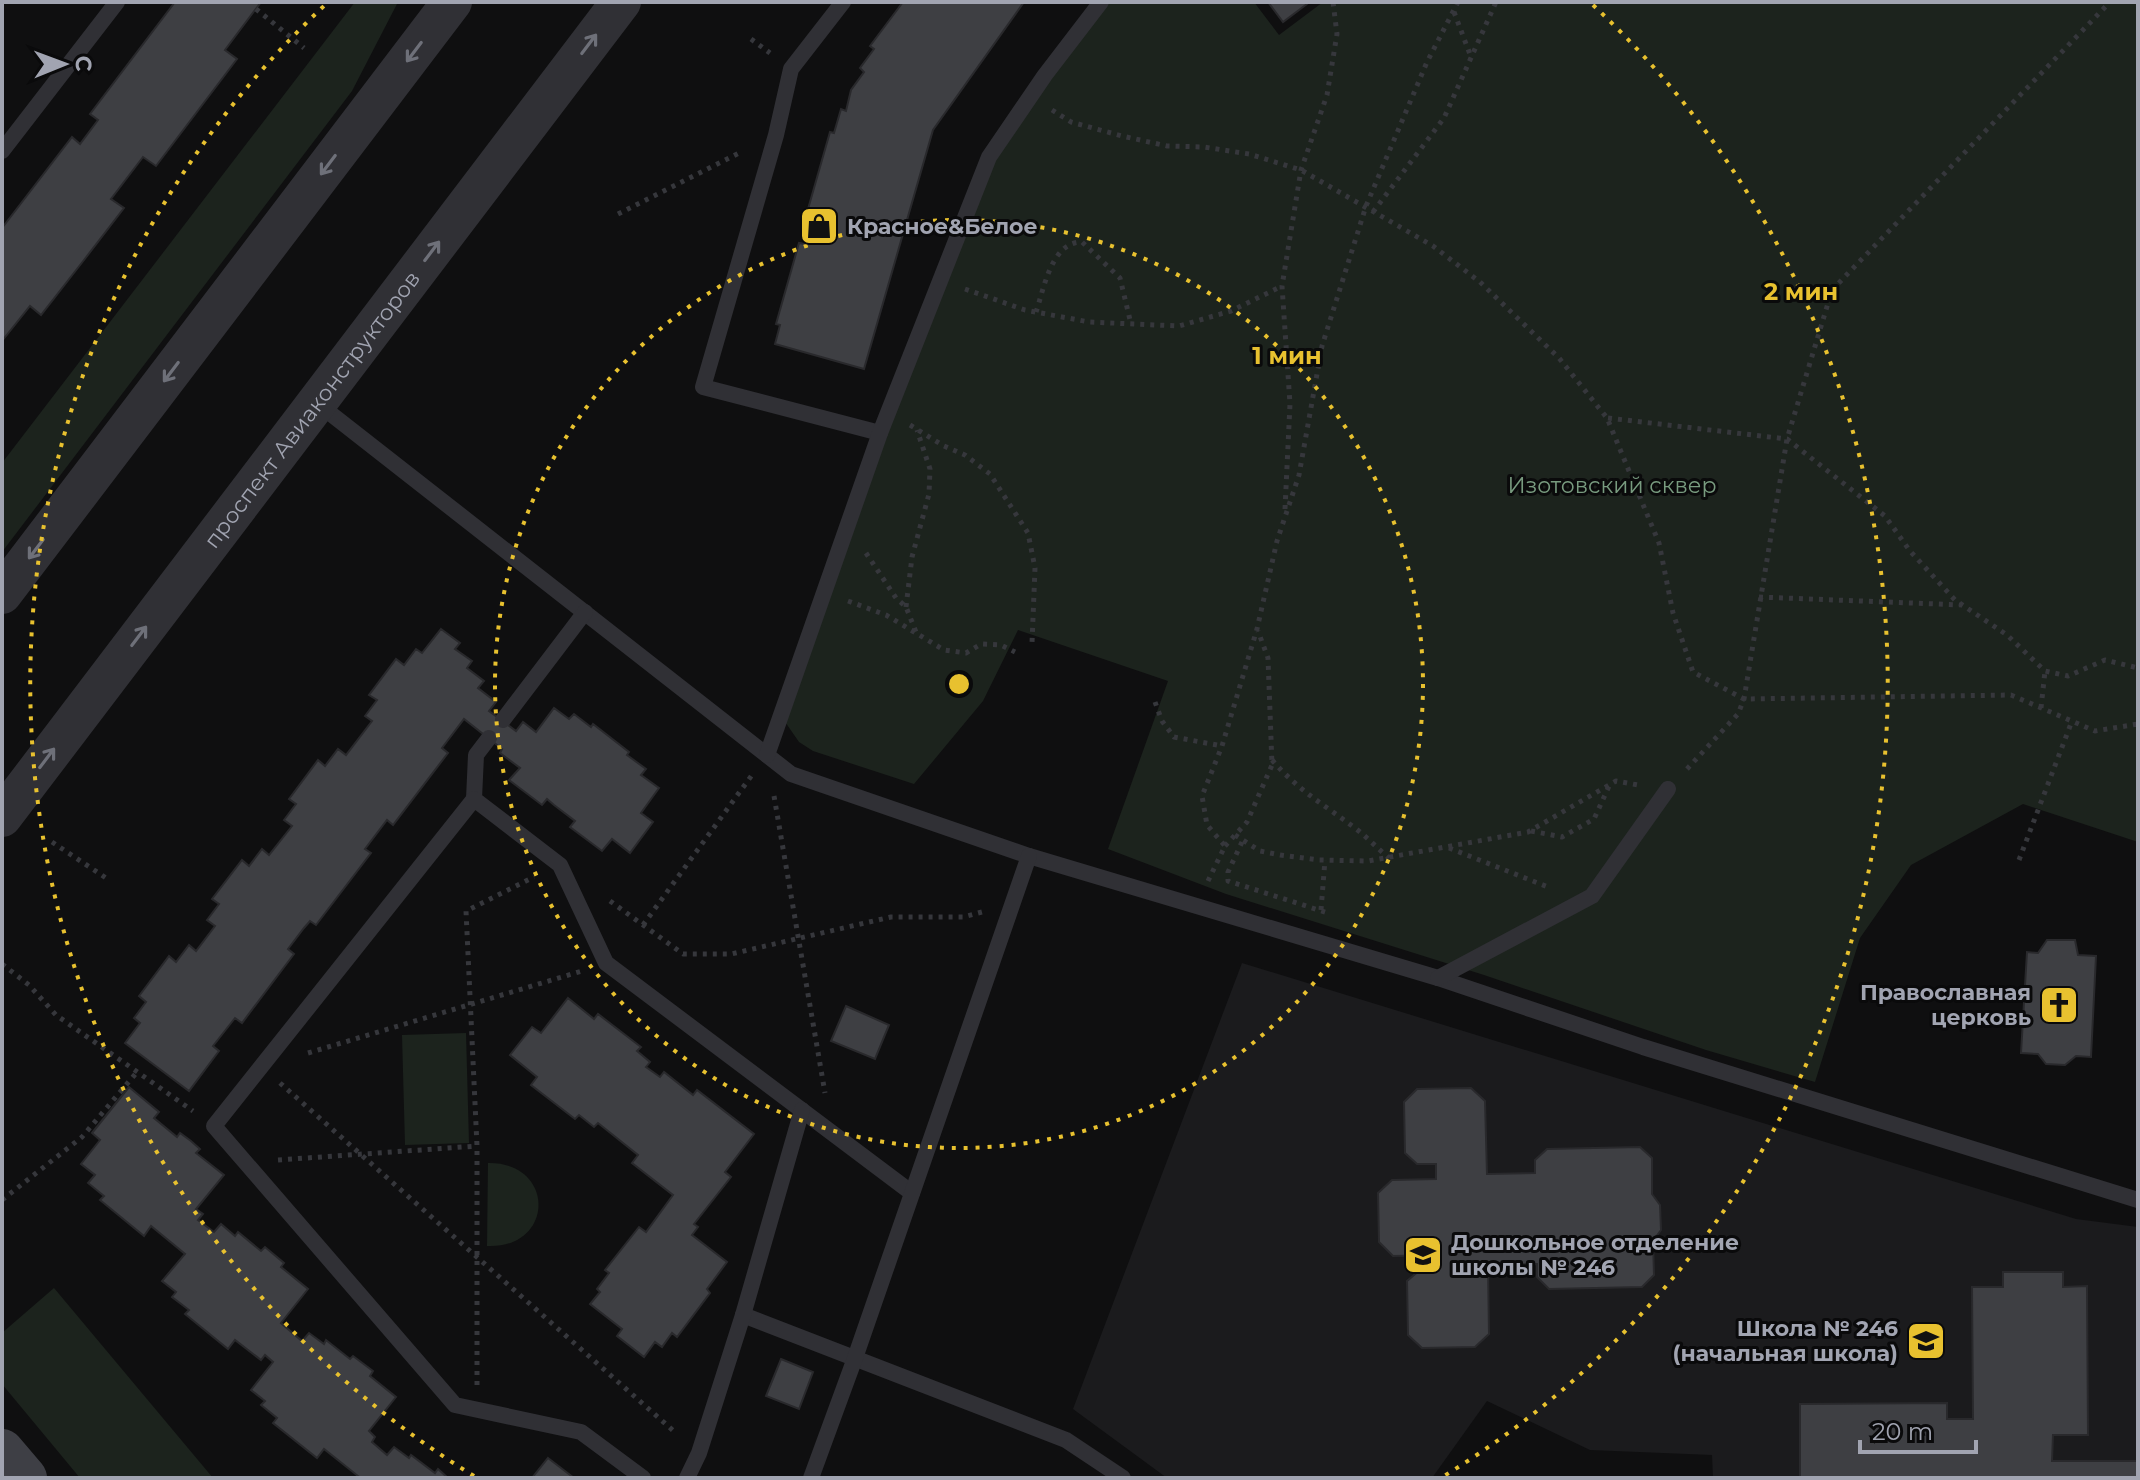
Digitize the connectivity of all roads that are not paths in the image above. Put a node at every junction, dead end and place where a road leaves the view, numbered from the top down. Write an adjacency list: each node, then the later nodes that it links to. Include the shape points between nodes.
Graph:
1 (117, 2): 6 (lane)
2 (452, 2): 9 (street, one-way to 9)
3 (621, 2): 7 (street, проспект Авиаконструкторов, one-way to 3)
4 (843, 2): 8 (lane, via 791,69 703,387)
5 (1101, 2): 8 (lane, via 989,157)
6 (2, 151)
7 (317, 403): 10 (lane); 16 (street, проспект Авиаконструкторов, one-way to 7)
8 (880, 433): 13 (lane)
9 (2, 594)
10 (585, 612): 11 (lane); 13 (lane)
11 (503, 720)
12 (489, 738): 15 (lane, via 476,755)
13 (767, 755): 17 (lane, via 791,774)
14 (1668, 789): 18 (lane, via 1592,896)
15 (474, 799): 19 (lane, via 560,865 606,963); 26 (lane, via 214,1126 455,1405 581,1432)
16 (2, 817)
17 (1029, 856): 18 (lane); 20 (lane)
18 (1438, 978): 21 (lane)
19 (802, 1110): 20 (lane); 22 (lane)
20 (912, 1193): 23 (lane)
21 (2138, 1200)
22 (743, 1315): 23 (lane); 27 (lane)
23 (855, 1358): 28 (lane); 29 (lane, via 1066,1440)
24 (2, 1451): 25 (main road)
25 (25, 1478)
26 (643, 1478)
27 (687, 1478)
28 (811, 1478)
29 (1123, 1478)

